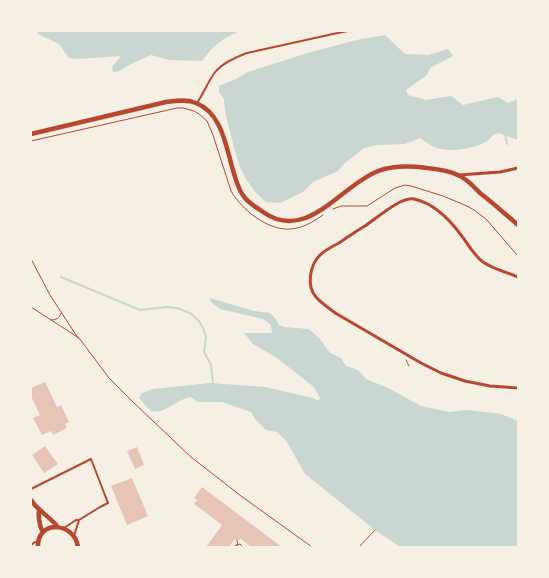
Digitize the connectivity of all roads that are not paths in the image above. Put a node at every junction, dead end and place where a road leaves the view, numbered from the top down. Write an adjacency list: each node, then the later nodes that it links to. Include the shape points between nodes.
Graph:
1 (348, 31): 2 (lane)
2 (334, 32): 3 (lane, via 247,53 225,63 216,71)
3 (197, 103): 4 (street, via 166,102); 6 (street, via 215,118 245,198 275,219 295,221 312,216 366,177 394,167 421,167)
4 (31, 134)
5 (518, 168): 6 (street)
6 (459, 175): 7 (street)
7 (518, 225)
8 (518, 277): 9 (street, via 483,262 448,219 415,199 399,202 320,255 311,276 315,296 324,305 421,363 465,381)
9 (518, 388)
10 (31, 489): 13 (lane, via 90,459 108,503)
11 (31, 500): 12 (street)
12 (39, 511): 14 (street); 16 (street)
13 (79, 520): 15 (lane); 17 (lane)
14 (57, 526): 15 (street); 16 (street)
15 (64, 528): 17 (street)
16 (42, 532): 18 (street)
17 (74, 536): 20 (street)
18 (38, 544): 19 (lane)
19 (31, 545)
20 (78, 547)

